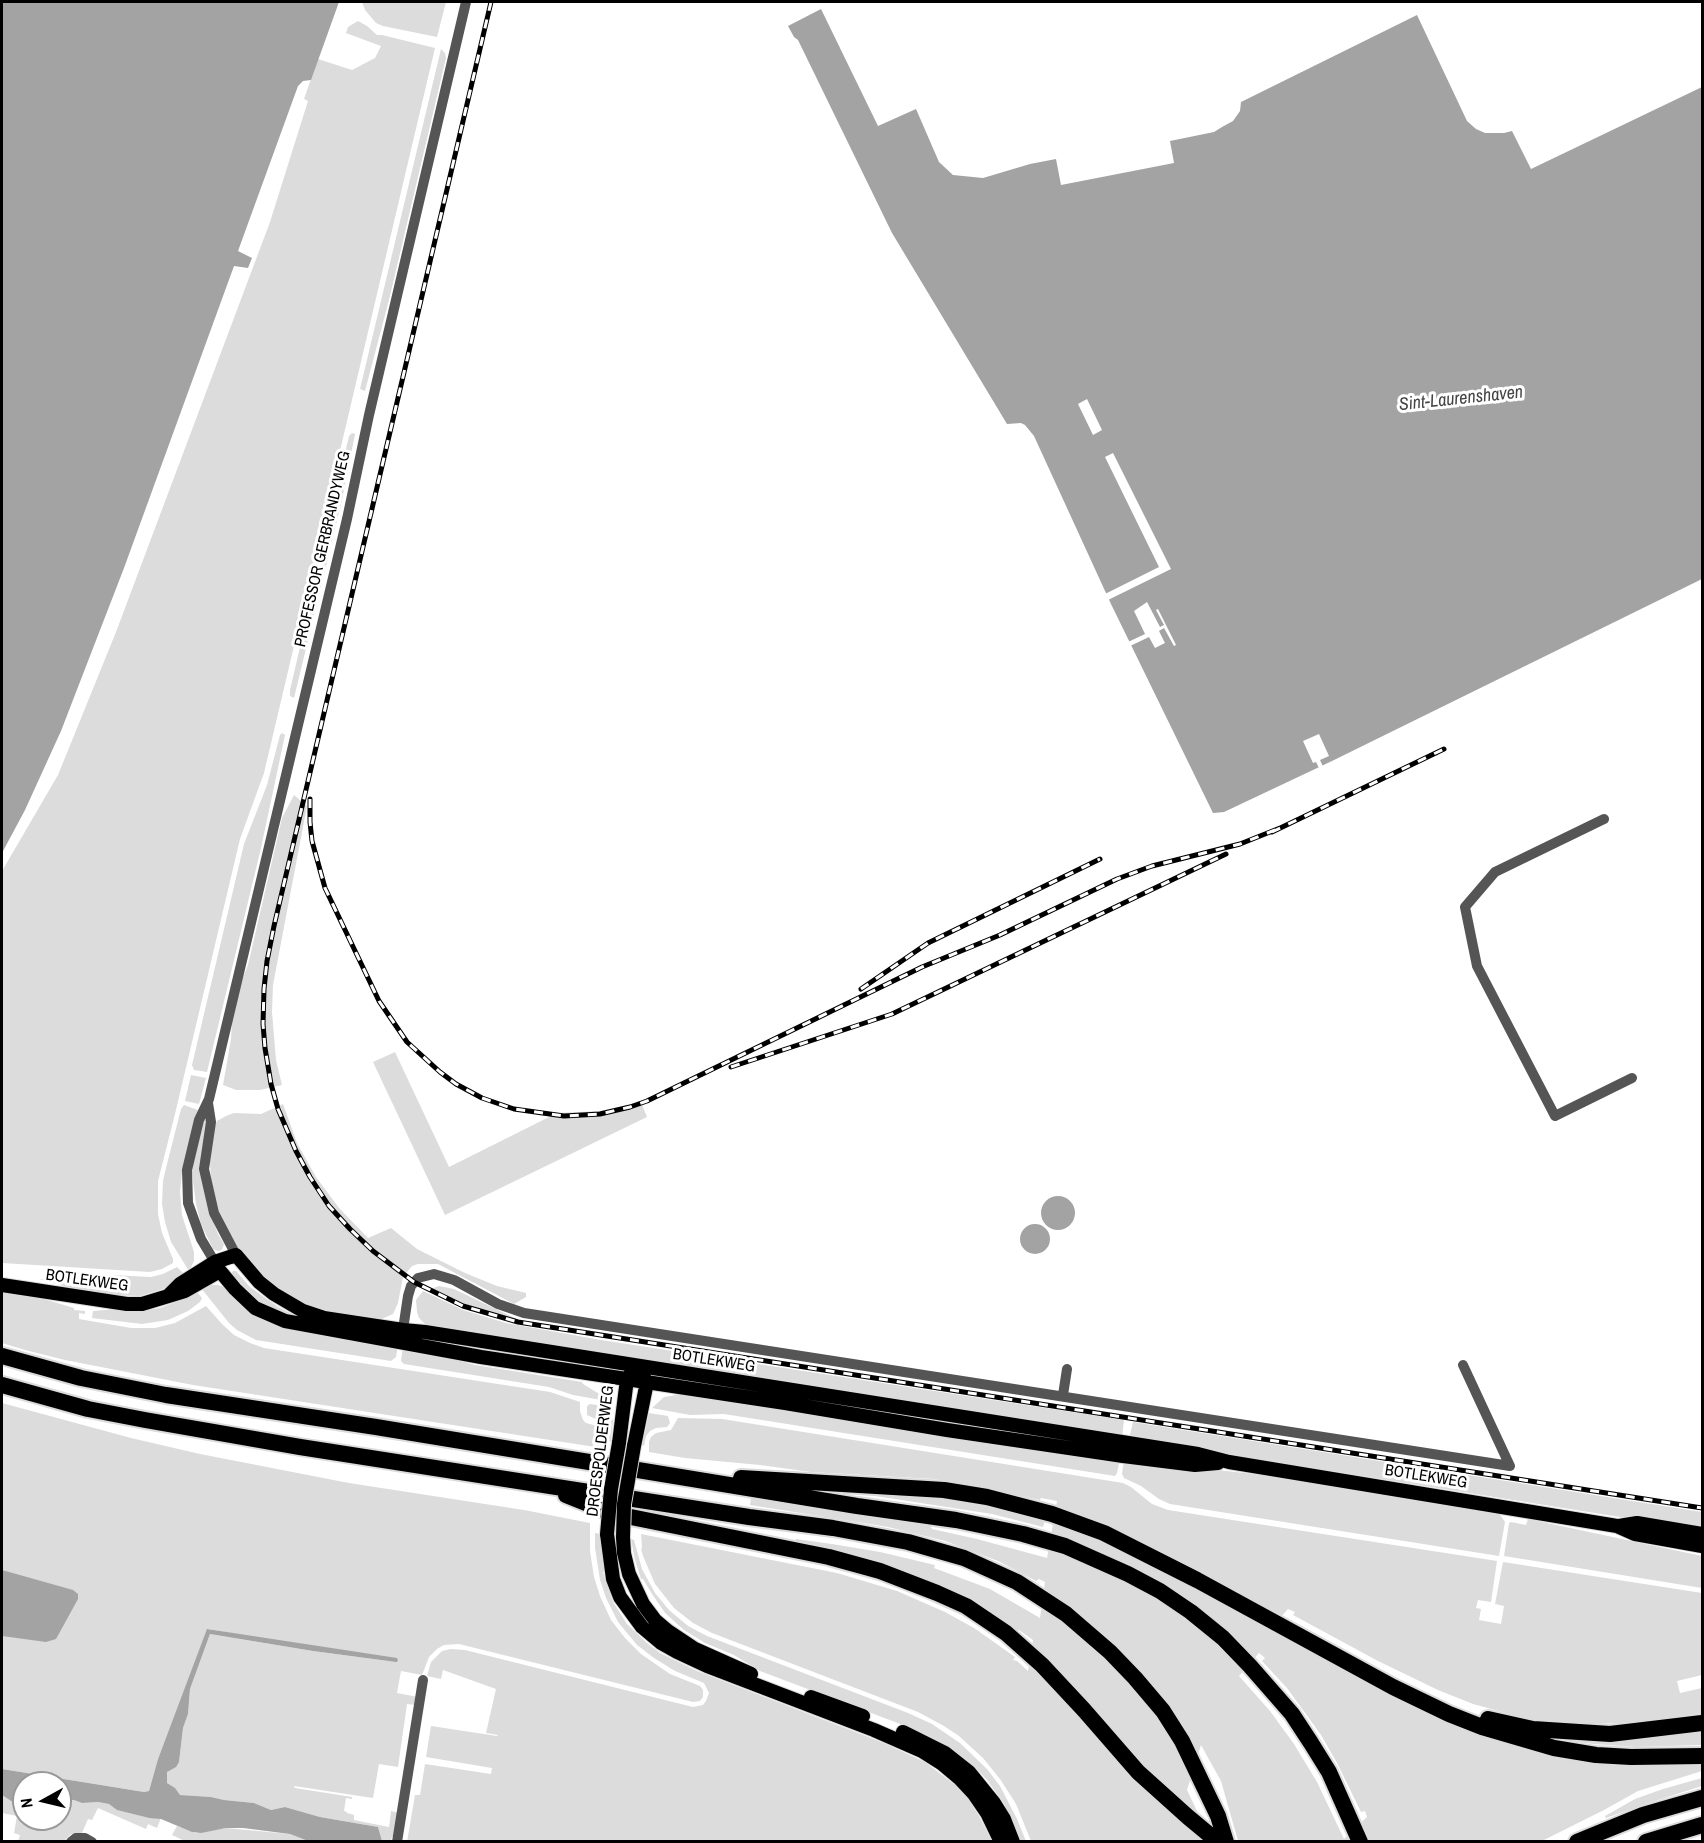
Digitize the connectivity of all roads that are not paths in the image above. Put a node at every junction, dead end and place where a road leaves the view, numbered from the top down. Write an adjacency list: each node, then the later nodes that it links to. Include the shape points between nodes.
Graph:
1 (466, 2): 4 (street, PROFESSOR GERBRANDYWEG)
2 (1604, 819): 3 (street, via 1495,872 1465,907 1477,966 1555,1116)
3 (1632, 1078)
4 (208, 1103): 5 (street, PROFESSOR GERBRANDYWEG, via 211,1122 204,1169 214,1213); 6 (street, PROFESSOR GERBRANDYWEG, via 199,1120 187,1170 188,1203 201,1239)
5 (236, 1255): 6 (main road, BOTLEKWEG); 8 (main road, BOTLEKWEG, via 259,1282 303,1311)
6 (217, 1266): 7 (main road, BOTLEKWEG, via 185,1291 142,1304); 8 (main road, BOTLEKWEG, via 255,1308 269,1315 296,1323)
7 (2, 1285)
8 (402, 1336): 10 (main road, BOTLEKWEG, via 425,1332); 13 (main road, BOTLEKWEG, via 481,1357); 16 (street, via 411,1286 418,1278 434,1274 524,1312)
9 (2, 1356): 18 (highway, via 81,1378 166,1395)
10 (637, 1365): 13 (main road, DROESPOLDERWEG); 14 (main road); 17 (main road, BOTLEKWEG)
11 (1463, 1365): 16 (street, via 1510,1466)
12 (1067, 1369): 16 (street)
13 (627, 1379): 14 (main road, BOTLEKWEG); 33 (main road, DROESPOLDERWEG, bridge, via 607,1545 620,1597 642,1627 662,1643 707,1666 922,1751 974,1794)
14 (646, 1382): 17 (main road, BOTLEKWEG, via 1123,1456 1195,1465); 34 (main road, DROESPOLDERWEG, bridge, via 624,1504 623,1537 635,1589 655,1620 696,1649 743,1671 911,1735 945,1753 986,1792)
15 (2, 1385): 19 (highway, via 88,1409 155,1422)
16 (1063, 1395)
17 (1229, 1462): 20 (main road, BOTLEKWEG)
18 (671, 1475): 24 (highway, via 944,1490 1052,1514 1104,1533 1197,1580); 29 (highway, via 1023,1534 1094,1557 1160,1591 1223,1638 1292,1714 1329,1772)
19 (534, 1483): 35 (highway, via 611,1513 880,1571 966,1606 1029,1652 1144,1778); 36 (highway, via 908,1542 964,1558 1017,1582 1097,1639 1163,1711 1197,1769)
20 (1617, 1526): 21 (main road, BOTLEKWEG, via 1637,1523); 22 (main road, BOTLEKWEG)
21 (1702, 1533)
22 (1702, 1546)
23 (423, 1680): 32 (street)
24 (1393, 1687): 25 (highway, via 1475,1715 1533,1729 1610,1734); 26 (highway, via 1482,1727 1554,1748 1631,1757)
25 (1702, 1724)
26 (1702, 1756)
27 (1702, 1798): 37 (highway, via 1643,1815)
28 (1702, 1825): 38 (highway)
29 (1357, 1834)
30 (71, 1842): 31 (street, via 85,1838)
31 (92, 1842)
32 (397, 1842)
33 (1000, 1842)
34 (1013, 1842)
35 (1218, 1842)
36 (1226, 1842)
37 (1577, 1842)
38 (1646, 1842)

